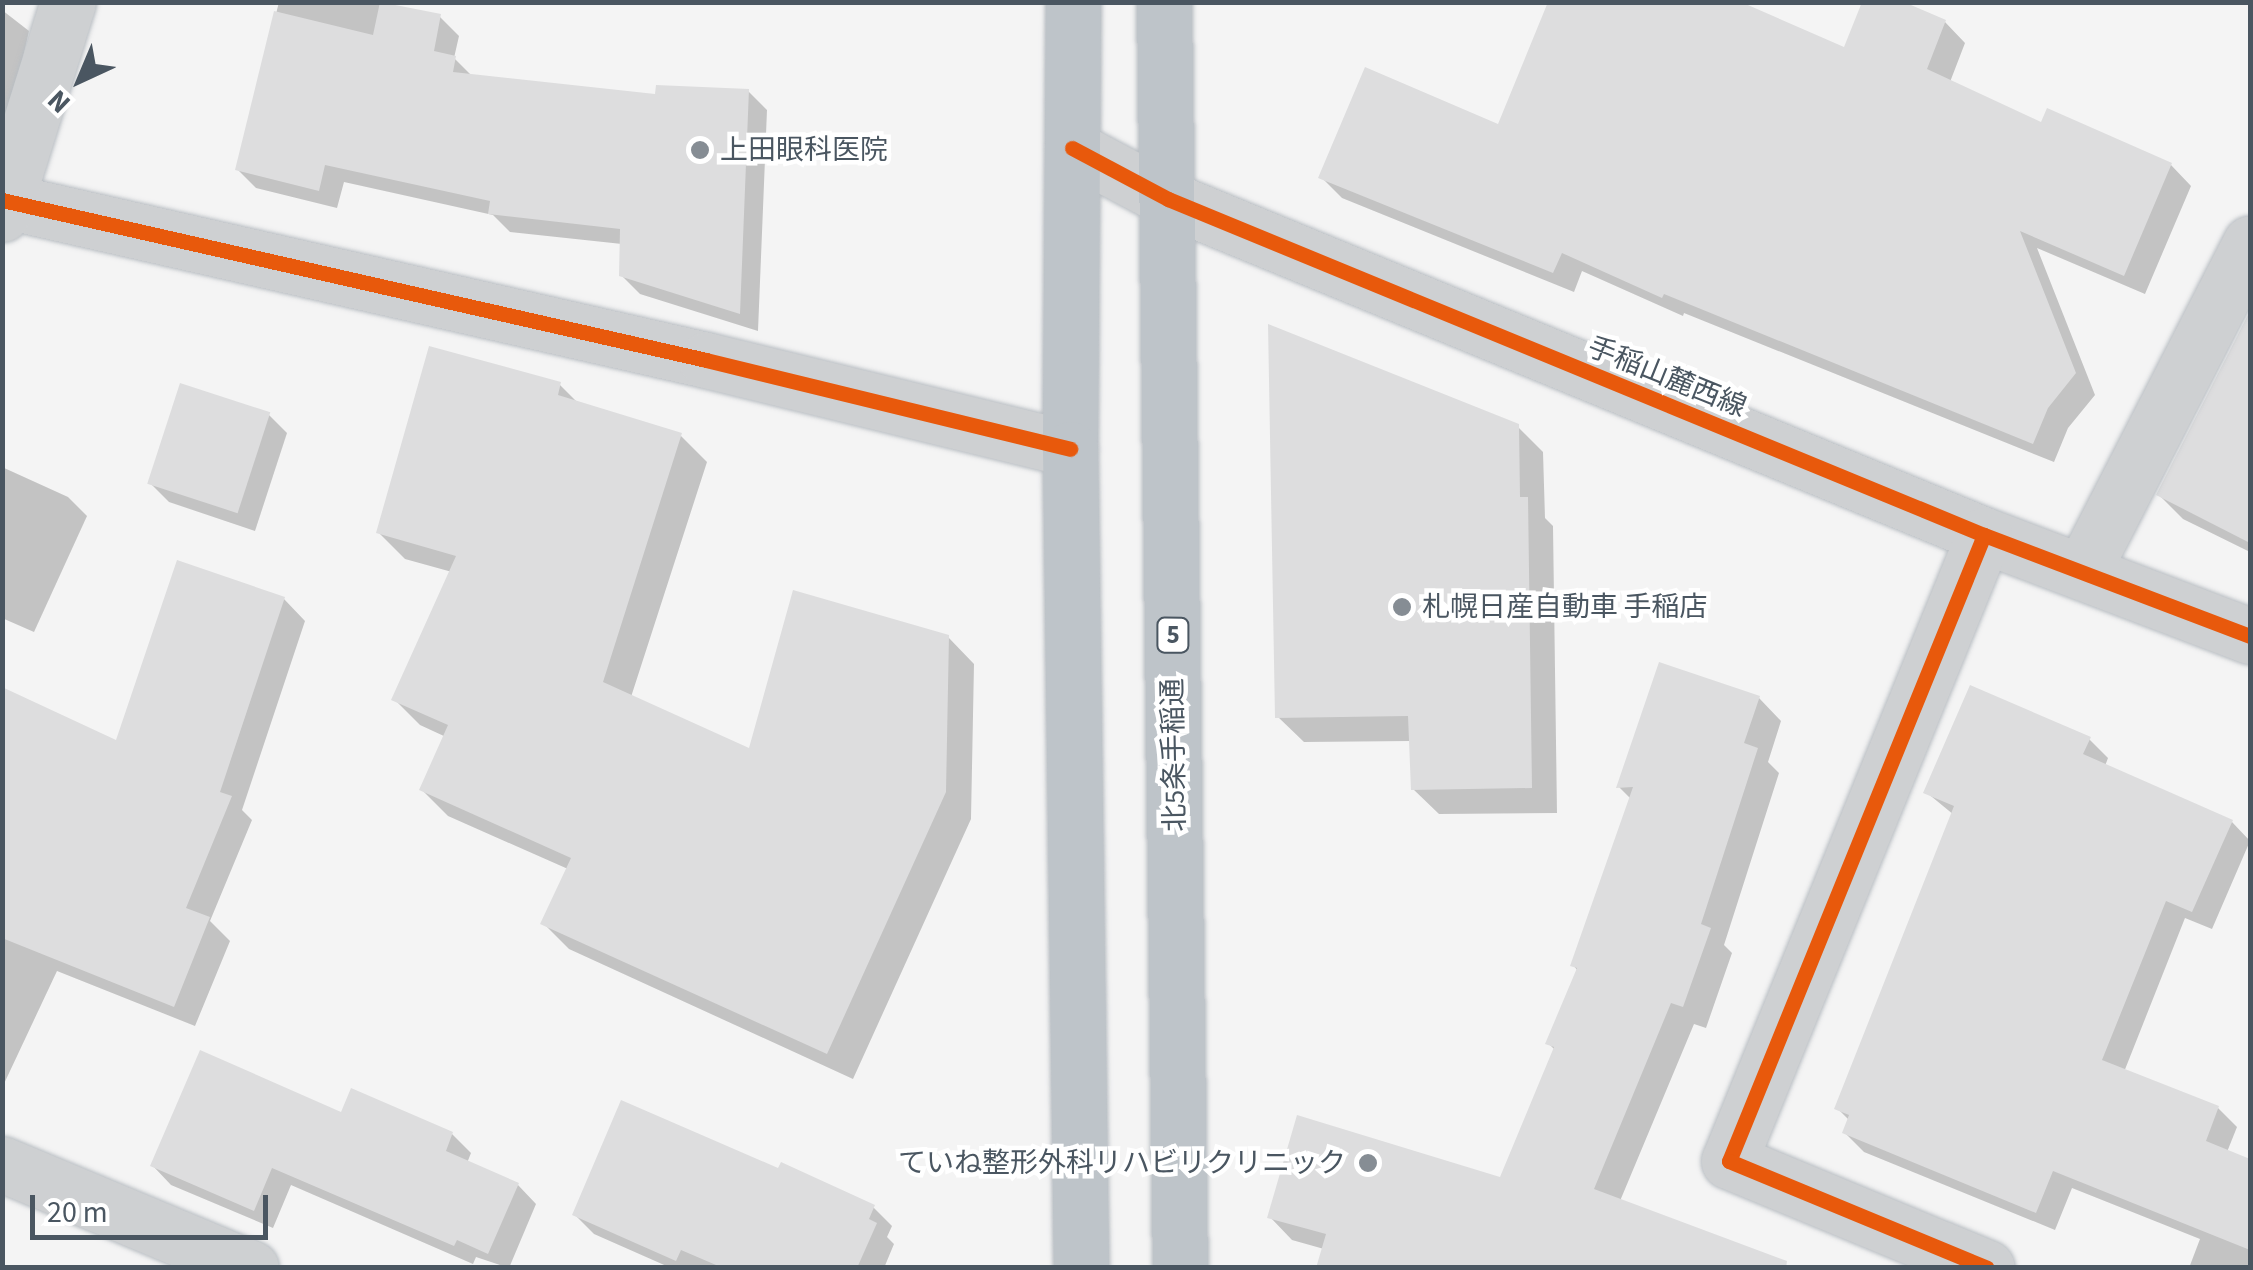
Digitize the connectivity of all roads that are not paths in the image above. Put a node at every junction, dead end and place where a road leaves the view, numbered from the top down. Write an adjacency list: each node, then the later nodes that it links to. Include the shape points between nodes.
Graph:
1 (68, 2): 6 (street)
2 (1073, 2): 4 (highway)
3 (1164, 2): 5 (highway, 北5条手稲通 / 5)
4 (1072, 148): 5 (street, 手稲山麓西線); 8 (highway)
5 (1168, 199): 9 (street, 手稲山麓西線); 15 (highway, 北5条手稲通 / 5)
6 (4, 205): 8 (street, via 706,360)
7 (2250, 244): 10 (street)
8 (1070, 450): 14 (highway)
9 (1984, 535): 10 (street, 手稲山麓西線); 16 (street, via 1729,1161)
10 (2082, 572): 11 (street, 手稲山麓西線)
11 (2250, 636)
12 (2, 1164): 13 (street)
13 (251, 1268)
14 (1081, 1268)
15 (1180, 1268)
16 (1987, 1268)

